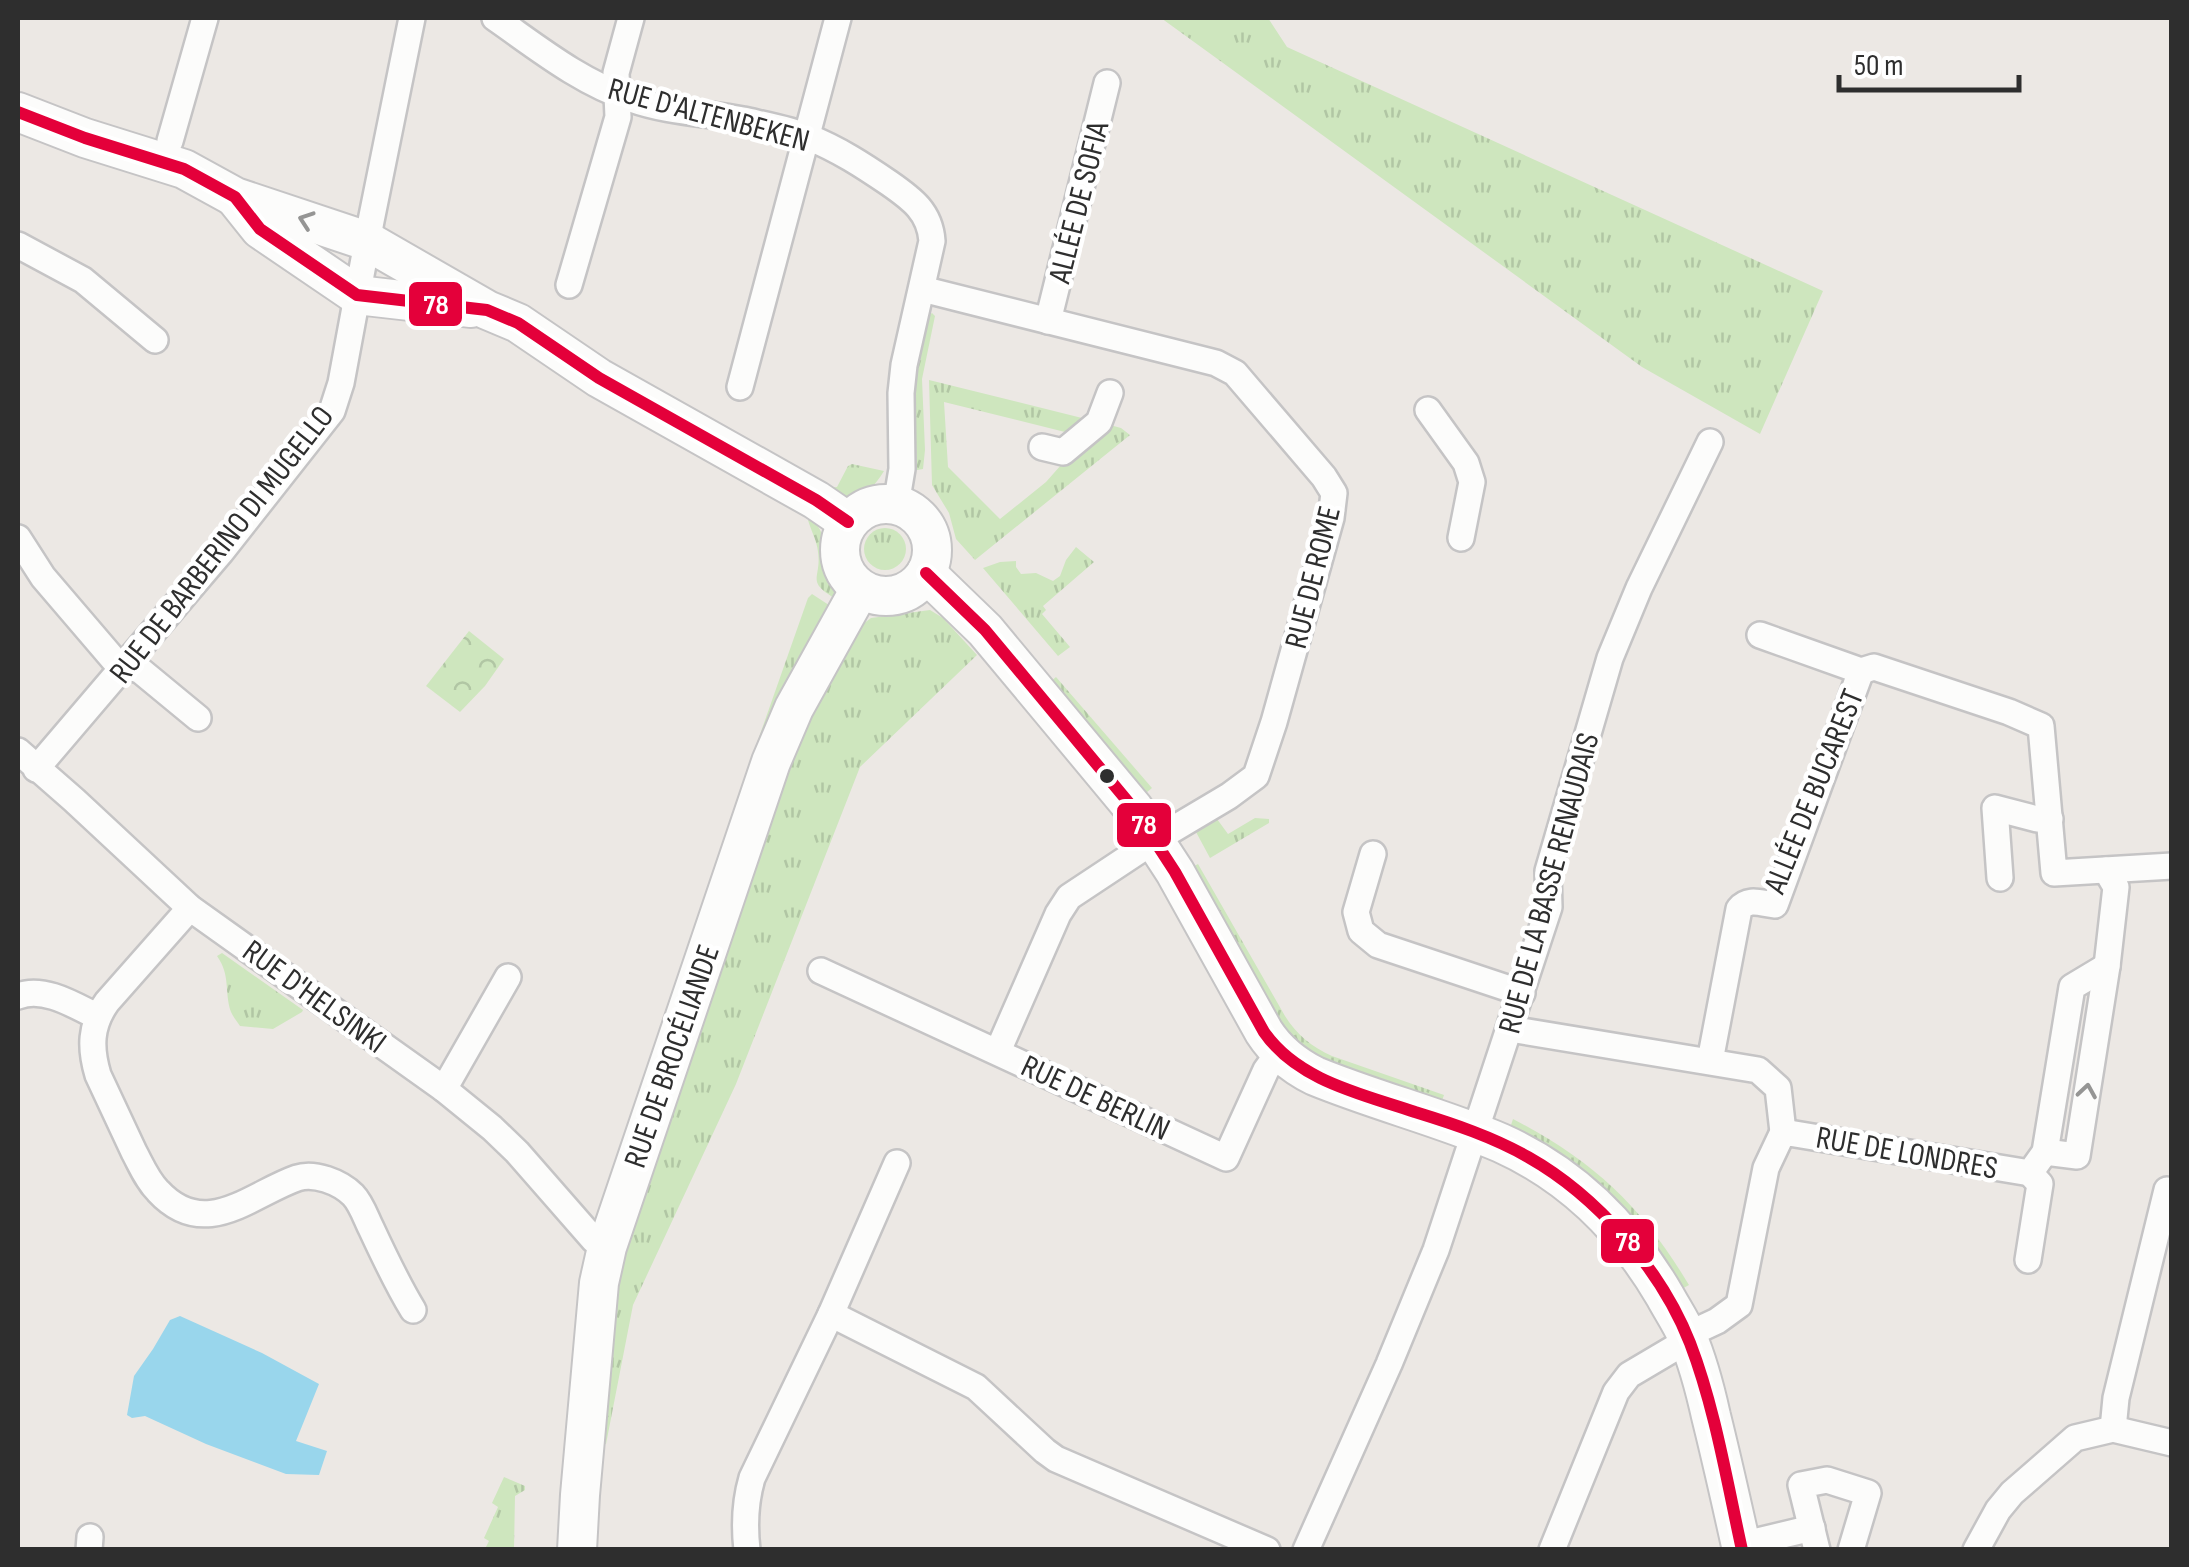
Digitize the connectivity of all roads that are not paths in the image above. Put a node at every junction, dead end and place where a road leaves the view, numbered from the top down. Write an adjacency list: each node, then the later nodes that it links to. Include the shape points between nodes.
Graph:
1 (206, 18): 10 (street)
2 (412, 18): 12 (street, RUE DE BARBERINO DI MUGELLO)
3 (495, 18): 7 (street, RUE D'ALTENBEKEN, via 577,76)
4 (631, 18): 7 (street, via 616,73)
5 (838, 18): 9 (street)
6 (1107, 83): 18 (street, ALLÉE DE SOFIA)
7 (618, 94): 9 (street, RUE D'ALTENBEKEN); 14 (street, via 618,117)
8 (18, 112): 11 (street, via 184,169)
9 (808, 136): 15 (street, RUE D'ALTENBEKEN, via 866,167 928,218 932,241); 20 (street)
10 (170, 140)
11 (235, 197): 12 (street, one-way to 11); 16 (street, via 260,228)
12 (367, 241): 16 (street, RUE DE BARBERINO DI MUGELLO); 17 (street)
13 (18, 245): 19 (street, via 83,280)
14 (569, 285)
15 (922, 289): 18 (street, RUE DE ROME); 25 (street, RUE D'ALTENBEKEN, via 902,379)
16 (358, 295): 17 (street); 32 (street, RUE DE BARBERINO DI MUGELLO, via 332,411)
17 (487, 310): 26 (street)
18 (1048, 321): 37 (street, RUE DE ROME, via 1235,373 1334,493 1256,776)
19 (155, 340)
20 (740, 387)
21 (1110, 394): 24 (street, via 1099,422 1062,452)
22 (1428, 410): 28 (street, via 1472,482)
23 (1710, 442): 45 (street, RUE DE LA BASSE RENAUDAIS, via 1610,658 1548,871 1549,907)
24 (1042, 446)
25 (896, 505): 26 (street, via 861,510); 29 (street, via 918,517 931,538)
26 (848, 522): 30 (street, via 840,558)
27 (18, 538): 32 (street, via 114,660)
28 (1461, 538)
29 (926, 573): 30 (street, via 904,593); 37 (street, via 985,630)
30 (860, 589): 58 (street, RUE DE BROCÉLIANDE, via 771,762)
31 (1760, 635): 33 (street)
32 (126, 665): 34 (street); 35 (street, RUE DE BARBERINO DI MUGELLO)
33 (1860, 672): 36 (street, via 1874,667 2041,726); 51 (street, ALLÉE DE BUCAREST, via 1775,905 1754,901 1739,908)
34 (198, 718)
35 (27, 760): 42 (street, RUE D'HELSINKI)
36 (2050, 818): 40 (street, via 2054,873); 41 (street, via 1995,808)
37 (1155, 840): 49 (street, RUE DE BERLIN, via 1069,897); 50 (street)
38 (1373, 854): 45 (street, via 1356,912 1361,931 1378,945)
39 (2172, 866): 40 (street)
40 (2106, 870): 56 (street, RUE DE LONDRES, via 2116,887 2077,1156 2045,1152)
41 (2000, 878)
42 (190, 908): 47 (street); 52 (street, RUE D'HELSINKI)
43 (821, 972): 49 (street)
44 (508, 977): 52 (street)
45 (1522, 993): 48 (street, RUE DE LA BASSE RENAUDAIS)
46 (18, 996): 47 (street, via 57,998)
47 (98, 1017): 60 (street, via 91,1045 98,1076 161,1195 208,1214 299,1177 340,1185 355,1196)
48 (1510, 1028): 51 (street); 54 (street, RUE DE LA BASSE RENAUDAIS)
49 (998, 1051): 50 (street, RUE DE BERLIN, via 1226,1158)
50 (1279, 1052): 54 (street, via 1314,1076)
51 (1710, 1060): 53 (street, via 1758,1070 1778,1088)
52 (444, 1089): 58 (street, RUE D'HELSINKI, via 508,1142)
53 (1783, 1132): 56 (street, RUE DE LONDRES); 62 (street, RUE DE LONDRES, via 1766,1168 1738,1305)
54 (1473, 1133): 62 (street, via 1550,1170 1597,1207 1650,1270); 70 (street, RUE DE LA BASSE RENAUDAIS, via 1436,1250)
55 (897, 1163): 61 (street)
56 (2030, 1174): 59 (street, RUE DE LONDRES, via 2040,1184)
57 (2167, 1190): 63 (street)
58 (607, 1247): 67 (street, RUE DE BROCÉLIANDE)
59 (2028, 1260)
60 (413, 1310)
61 (831, 1314): 68 (street, via 752,1478 744,1521); 69 (street, via 976,1387 1056,1458)
62 (1687, 1334): 66 (street); 71 (street, RUE DE LONDRES, via 1616,1392)
63 (2113, 1429): 64 (street); 73 (street, via 2075,1438 2012,1493)
64 (2172, 1443)
65 (1814, 1539): 66 (street); 72 (street, via 1801,1485 1827,1480 1868,1494)
66 (1742, 1548)
67 (578, 1550)
68 (748, 1550)
69 (1267, 1550)
70 (1306, 1550)
71 (1552, 1550)
72 (1851, 1550)
73 (1976, 1550)

